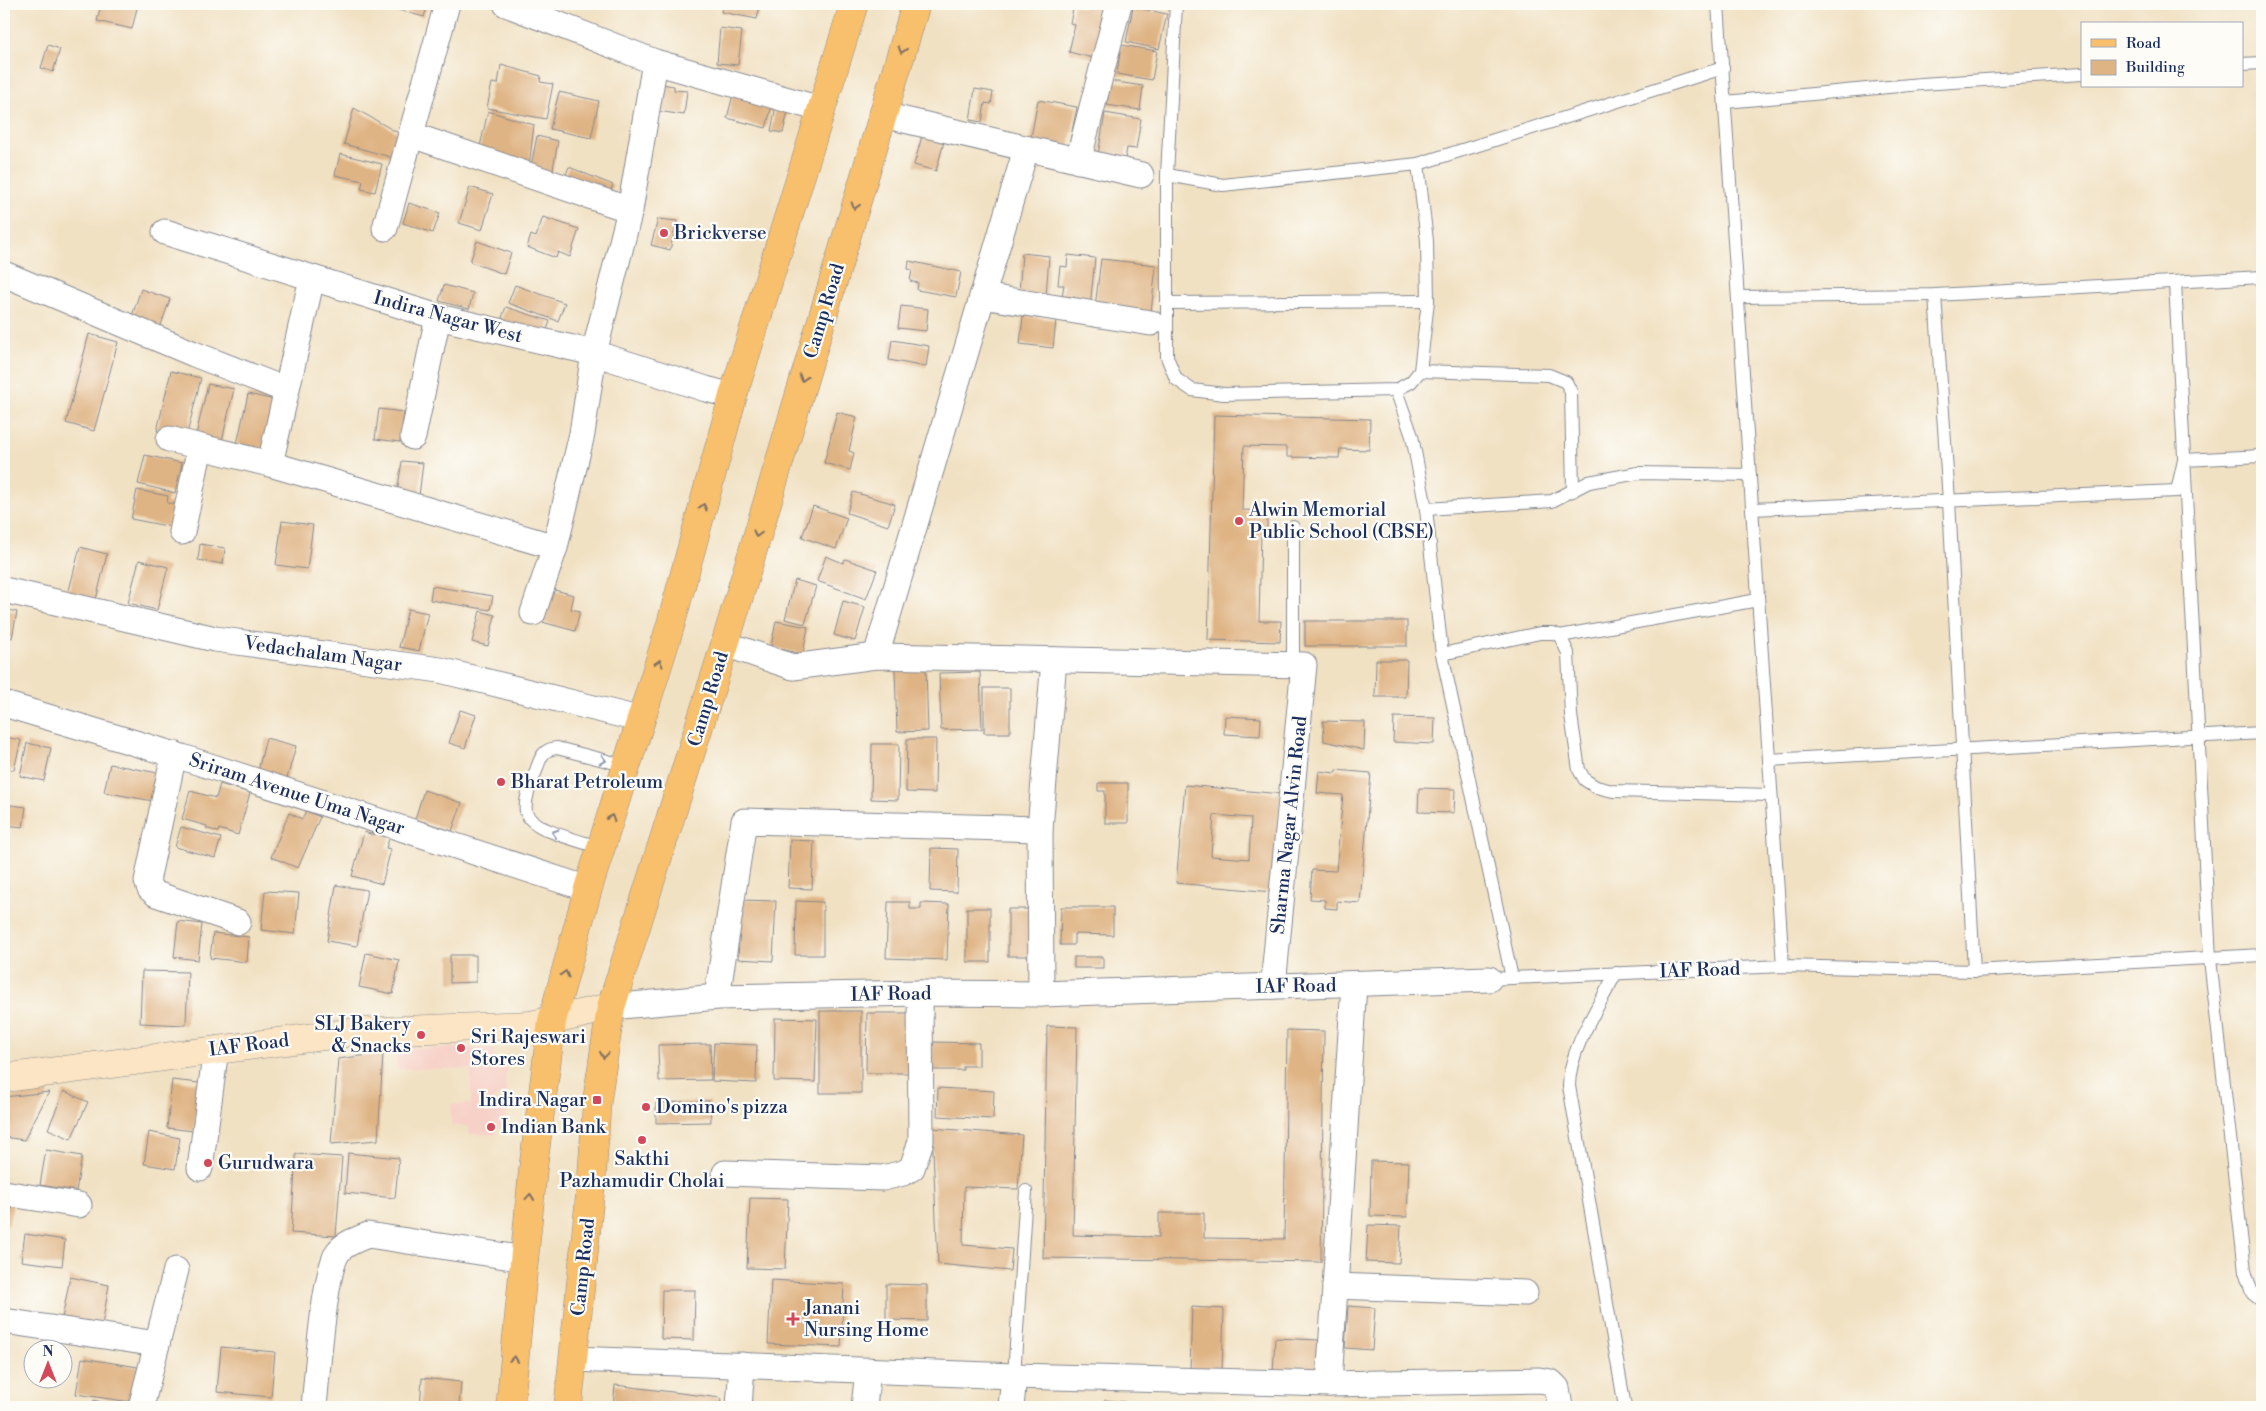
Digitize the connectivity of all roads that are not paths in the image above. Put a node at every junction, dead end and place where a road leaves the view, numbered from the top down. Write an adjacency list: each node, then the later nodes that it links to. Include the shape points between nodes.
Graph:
1 (447, 4): 16 (street)
2 (506, 4): 8 (street)
3 (854, 4): 14 (main road)
4 (916, 4): 15 (main road, Camp Road, one-way to 15)
5 (1119, 4): 18 (street)
6 (1176, 4): 21 (lane)
7 (1718, 4): 11 (lane)
8 (655, 62): 14 (street); 22 (street)
9 (2262, 63): 10 (lane)
10 (2244, 64)
11 (1723, 68): 13 (lane); 19 (lane)
12 (2081, 74): 13 (lane, via 1921,84)
13 (1725, 102): 31 (lane)
14 (820, 110): 40 (main road)
15 (883, 115): 17 (street); 59 (main road, Camp Road, one-way to 59)
16 (412, 135): 22 (street); 23 (street)
17 (1026, 149): 18 (street); 30 (street)
18 (1078, 161): 20 (street)
19 (1418, 164): 21 (lane, via 1223,185); 32 (lane, via 1427,241)
20 (1141, 175)
21 (1167, 175): 33 (lane)
22 (630, 210): 36 (street)
23 (385, 228)
24 (165, 232): 27 (street, Indira Nagar West)
25 (4, 274): 38 (street)
26 (2262, 277): 28 (lane)
27 (312, 278): 34 (street, Indira Nagar West); 38 (street)
28 (2175, 282): 29 (lane); 45 (lane)
29 (1935, 295): 31 (lane); 49 (lane)
30 (982, 296): 35 (street); 61 (street)
31 (1738, 297): 47 (lane)
32 (1428, 301): 33 (lane); 37 (lane)
33 (1167, 303): 39 (lane, via 1167,356 1176,378 1192,390 1224,394)
34 (438, 317): 36 (street, Indira Nagar West); 41 (street)
35 (1151, 323)
36 (594, 353): 40 (street, Indira Nagar West); 54 (street, via 582,434)
37 (1420, 371): 39 (lane, via 1411,382); 48 (lane, via 1549,375 1566,382 1570,392)
38 (286, 390): 46 (street)
39 (1396, 390): 50 (lane, via 1412,436)
40 (733, 396): 65 (main road, one-way to 40)
41 (413, 437)
42 (169, 439): 43 (street)
43 (200, 447): 46 (street); 53 (street)
44 (2262, 456): 45 (lane)
45 (2184, 460): 49 (lane, via 2177,491); 67 (lane)
46 (270, 464): 54 (street)
47 (1750, 475): 48 (lane, via 1638,473 1589,482); 51 (lane)
48 (1573, 491): 50 (lane, via 1552,501)
49 (1949, 501): 51 (lane); 68 (lane)
50 (1426, 509): 60 (lane)
51 (1752, 509): 56 (lane)
52 (1293, 527): 63 (lane)
53 (182, 532)
54 (556, 547): 57 (street)
55 (4, 590): 65 (street, Vedachalam Nagar, via 215,639 440,670)
56 (1758, 600): 58 (lane); 70 (lane)
57 (533, 613)
58 (1560, 636): 60 (lane, via 1540,633); 72 (lane, via 1568,652 1571,715 1579,770 1585,780 1613,791)
59 (725, 644): 61 (street, via 793,666); 88 (main road, Camp Road)
60 (1442, 654): 82 (lane)
61 (876, 656): 62 (street)
62 (1054, 660): 63 (street); 73 (street)
63 (1298, 665): 84 (street, Sharma Nagar Alvin Road)
64 (4, 704): 69 (street, Sriram Avenue Uma Nagar)
65 (642, 720): 71 (main road)
66 (2262, 733): 67 (lane)
67 (2199, 738): 68 (lane); 78 (lane)
68 (1964, 751): 70 (lane); 80 (lane)
69 (174, 754): 75 (street, Sriram Avenue Uma Nagar); 76 (street, via 148,882 150,889 156,894)
70 (1769, 760): 72 (lane)
71 (627, 766): 74 (main road, one-way to 71); 74 (lane, one-way to 71, via 534,823 527,814 526,802 532,779 542,754 548,748)
72 (1772, 795): 79 (lane)
73 (1040, 829): 86 (street); 87 (street, via 744,821)
74 (602, 848): 75 (main road)
75 (588, 890): 89 (main road, one-way to 75)
76 (238, 922)
77 (2262, 955): 78 (lane, IAF Road)
78 (2210, 959): 80 (lane, IAF Road); 101 (lane, via 2244,1272 2252,1293)
79 (1783, 966): 80 (lane, IAF Road); 81 (lane, IAF Road)
80 (1974, 971)
81 (1616, 973): 82 (lane, IAF Road); 117 (lane, via 1575,1054 1569,1071 1569,1086)
82 (1500, 979): 83 (street, IAF Road)
83 (1354, 984): 84 (street, IAF Road); 99 (street)
84 (1273, 986): 86 (street, IAF Road)
85 (920, 993): 86 (street, IAF Road); 87 (street, IAF Road); 93 (street, via 920,1141 912,1168 883,1178)
86 (1040, 994)
87 (717, 997): 88 (street, IAF Road)
88 (611, 1007): 89 (street, IAF Road); 104 (main road, Camp Road, one-way to 104, via 597,1100)
89 (552, 1021): 90 (street, IAF Road, via 531,1025 354,1032); 97 (main road, one-way to 89)
90 (216, 1049): 91 (street, IAF Road); 92 (street)
91 (4, 1078)
92 (200, 1168)
93 (725, 1173)
94 (1026, 1191): 107 (lane)
95 (4, 1193): 96 (street)
96 (79, 1205)
97 (525, 1259): 110 (street, via 368,1236 352,1241 338,1252 330,1276); 111 (main road, one-way to 97)
98 (176, 1270): 103 (street)
99 (1335, 1286): 100 (street); 108 (street)
100 (1525, 1293)
101 (2262, 1300)
102 (4, 1322): 103 (street)
103 (157, 1344): 109 (street)
104 (573, 1358): 105 (street); 112 (main road, Camp Road)
105 (742, 1365): 106 (street); 113 (street)
106 (868, 1370): 107 (street); 114 (street)
107 (1014, 1376): 108 (street); 115 (street)
108 (1328, 1384): 116 (street, via 1539,1380 1551,1382 1557,1388)
109 (141, 1407)
110 (314, 1407)
111 (510, 1407)
112 (568, 1407)
113 (739, 1407)
114 (864, 1407)
115 (1011, 1407)
116 (1560, 1407)
117 (1625, 1407)

